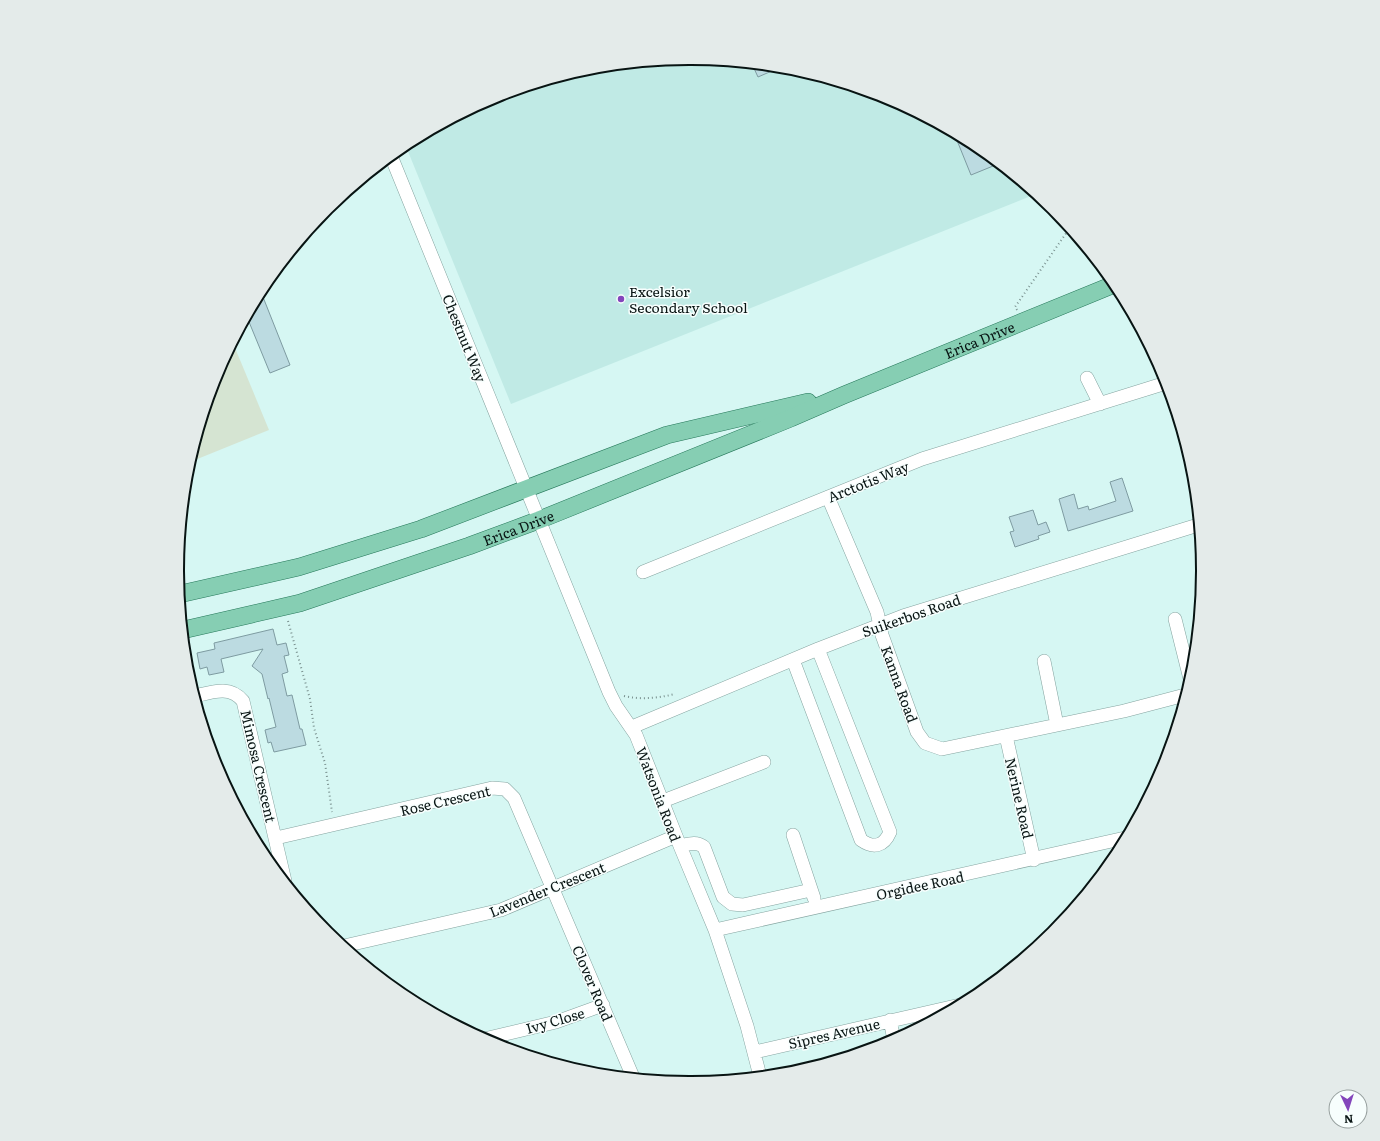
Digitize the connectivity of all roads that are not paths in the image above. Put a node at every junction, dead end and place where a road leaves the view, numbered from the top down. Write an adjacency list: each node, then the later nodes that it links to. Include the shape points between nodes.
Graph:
1 (393, 161): 7 (street, Chestnut Way)
2 (1108, 287): 5 (main road, Erica Drive)
3 (1088, 378): 6 (street)
4 (1160, 385): 6 (street, Arctotis Way)
5 (844, 395): 7 (main road, Erica Drive, via 667,435); 9 (main road, Erica Drive)
6 (1100, 404): 8 (street, Arctotis Way, via 922,459)
7 (528, 490): 9 (street, Chestnut Way); 12 (main road, Erica Drive, via 422,530 361,549)
8 (828, 497): 11 (street, Arctotis Way); 14 (street, Kanna Road)
9 (539, 520): 15 (main road, Erica Drive, via 340,591); 23 (street, Watsonia Road, via 616,706)
10 (1193, 527): 14 (street, Suikerbos Road)
11 (642, 572)
12 (185, 593)
13 (1175, 619): 19 (street)
14 (880, 624): 16 (street, Suikerbos Road); 24 (street, Kanna Road, via 917,732 925,743 942,748)
15 (188, 629)
16 (818, 649): 17 (street, Suikerbos Road); 17 (street, via 890,832 887,840 880,845 869,846 862,840)
17 (793, 660): 23 (street, Suikerbos Road)
18 (1044, 661): 22 (street)
19 (1187, 665)
20 (200, 695): 28 (street, Mimosa Crescent, via 216,691 234,692 243,701)
21 (1179, 696): 22 (street, Kanna Road)
22 (1057, 725): 24 (street, Kanna Road)
23 (632, 727): 26 (street, Watsonia Road)
24 (1006, 736): 31 (street, Nerine Road)
25 (764, 762): 26 (street)
26 (663, 801): 29 (street, Watsonia Road)
27 (793, 835): 34 (street)
28 (276, 838): 32 (street, Mimosa Crescent); 33 (street, Rose Crescent, via 492,788 505,789 514,798)
29 (678, 841): 33 (street, Lavender Crescent); 34 (street, Lavender Crescent, via 693,842 704,847 723,897 732,904 743,905); 36 (street, Watsonia Road)
30 (1114, 844): 31 (street, Orgidee Road)
31 (1034, 860): 35 (street, Orgidee Road)
32 (282, 869)
33 (553, 888): 37 (street, Lavender Crescent, via 501,910); 38 (street, Clover Road)
34 (811, 890): 35 (street)
35 (817, 908): 36 (street, Orgidee Road)
36 (716, 930): 43 (street, Watsonia Road)
37 (350, 945)
38 (603, 1005): 42 (street, Ivy Close, via 556,1022); 45 (street, Clover Road)
39 (943, 1008): 40 (street, Sipres Avenue)
40 (890, 1020): 41 (street); 43 (street, Sipres Avenue)
41 (893, 1034)
42 (494, 1037)
43 (755, 1052): 44 (street, Watsonia Road)
44 (759, 1071)
45 (631, 1073)

